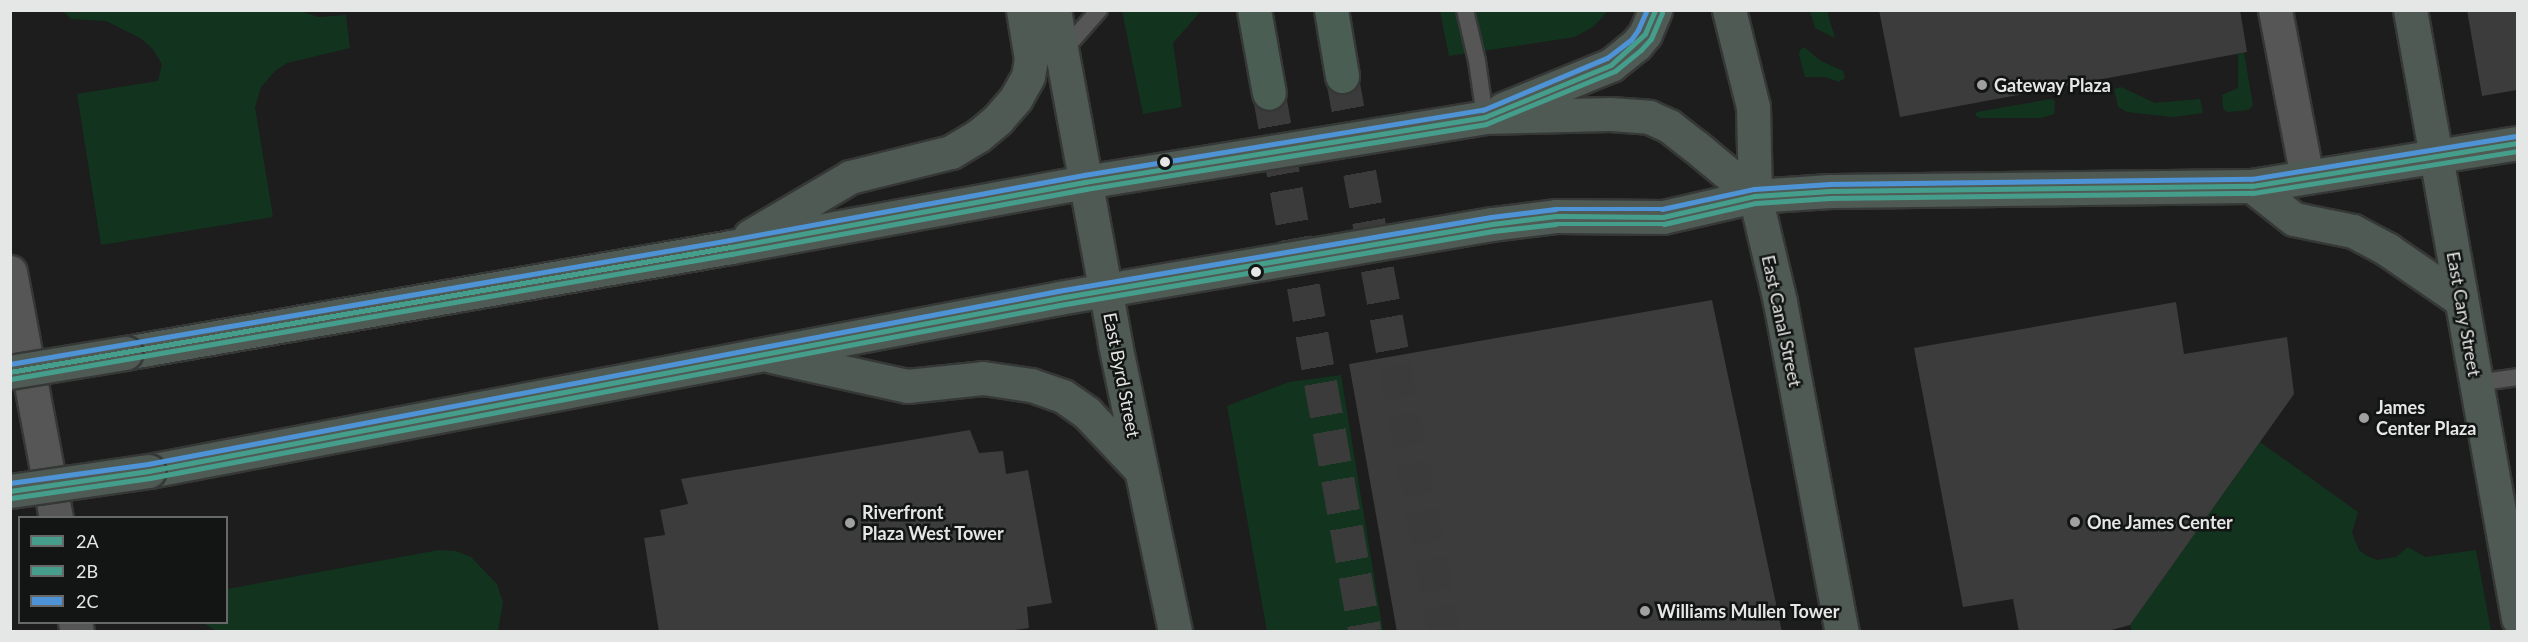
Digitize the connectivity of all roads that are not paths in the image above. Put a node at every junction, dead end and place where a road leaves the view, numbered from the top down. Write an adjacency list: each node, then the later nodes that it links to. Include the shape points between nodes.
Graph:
1 (1023, 10): 21 (main road, via 1030,59 1028,76 998,120 951,152 850,177)
2 (1054, 10): 11 (main road, East Byrd Street)
3 (1099, 10): 11 (lane)
4 (1254, 10): 13 (highway)
5 (1331, 10): 12 (highway)
6 (1465, 10): 14 (lane)
7 (1655, 10): 14 (main road, via 1645,34 1611,64)
8 (1729, 10): 20 (main road, East Canal Street, via 1753,107)
9 (2275, 10): 17 (street)
10 (2410, 10): 16 (main road, East Cary Street)
11 (1061, 53): 18 (main road, East Byrd Street)
12 (1342, 76)
13 (1269, 93)
14 (1485, 117): 18 (main road); 20 (main road, via 1648,117 1686,139)
15 (2517, 143): 16 (main road)
16 (2436, 158): 17 (main road); 24 (main road, East Cary Street)
17 (2307, 177): 19 (main road)
18 (1085, 182): 21 (main road); 23 (main road, East Byrd Street)
19 (2252, 186): 20 (main road, via 1830,191); 24 (main road, via 2294,219 2353,231)
20 (1755, 196): 23 (main road, via 1663,217 1556,216 1492,224); 34 (main road, East Canal Street, via 1780,302)
21 (731, 247): 26 (main road, bridge)
22 (10, 272): 31 (street)
23 (1105, 290): 25 (main road); 29 (main road, East Byrd Street)
24 (2462, 300): 28 (main road, East Cary Street)
25 (758, 353): 29 (main road, via 907,386 983,378 1031,385 1063,396 1087,413); 30 (main road, bridge, via 149,471)
26 (10, 372)
27 (2517, 377): 28 (lane)
28 (2476, 383): 32 (main road, East Cary Street)
29 (1141, 470): 33 (main road, East Byrd Street)
30 (10, 490)
31 (56, 516)
32 (2517, 618)
33 (1175, 632)
34 (1842, 632)

